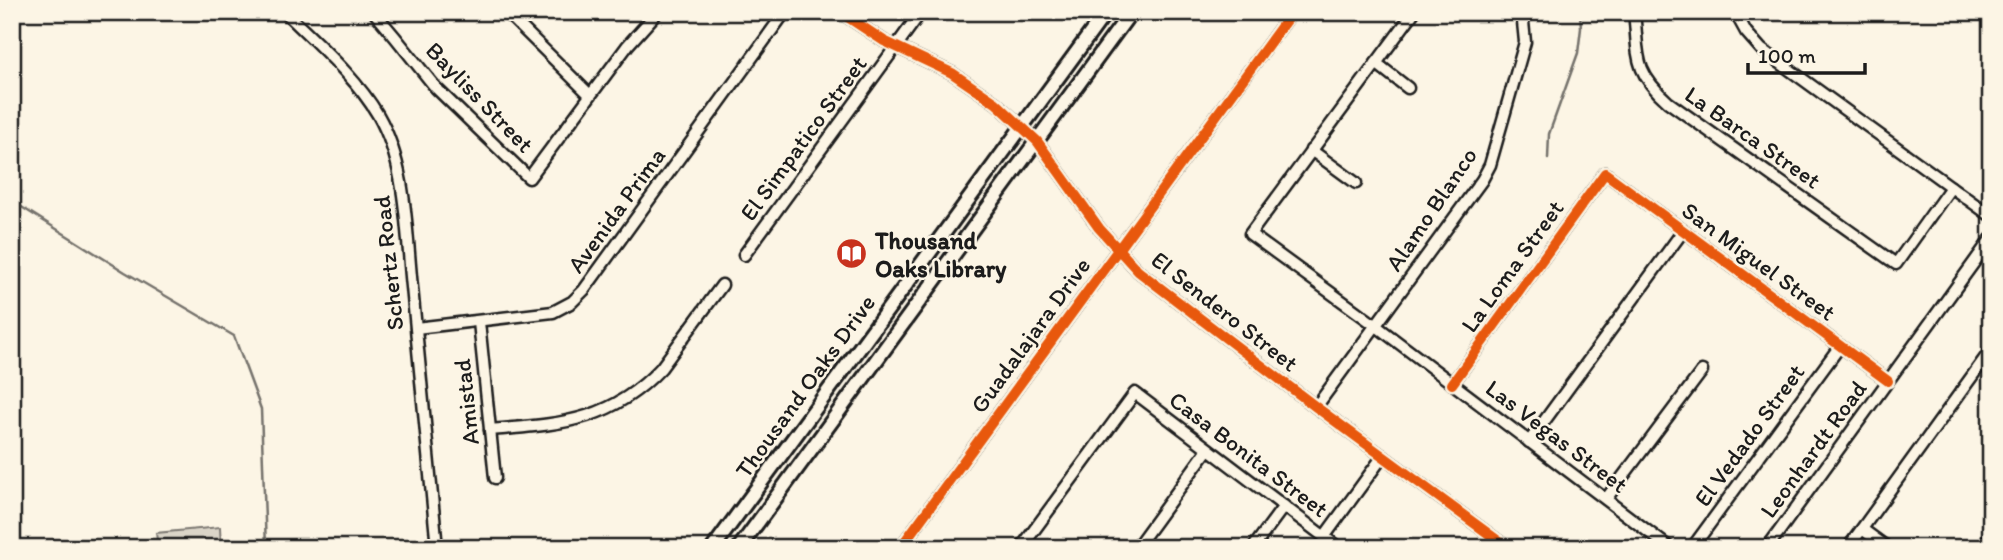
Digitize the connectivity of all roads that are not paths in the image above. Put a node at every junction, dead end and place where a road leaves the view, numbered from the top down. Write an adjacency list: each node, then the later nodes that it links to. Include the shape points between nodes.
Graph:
1 (285, 12): 33 (street, Schertz Road, via 359,88 386,132 401,183)
2 (374, 12): 18 (street, Bayliss Street, via 436,88 530,178)
3 (506, 12): 18 (street)
4 (785, 12): 31 (street, Avenida Prima, via 578,296 552,312)
5 (840, 12): 15 (street, El Sendero Street)
6 (921, 12): 15 (street, El Simpatico Street)
7 (1106, 12): 19 (main road, Thousand Oaks Drive)
8 (1131, 12): 20 (main road, Thousand Oaks Drive)
9 (1293, 12): 28 (street, Guadalajara Drive)
10 (1414, 12): 16 (street)
11 (1519, 12): 32 (street, Alamo Blanco, via 1525,42 1490,165)
12 (1634, 12): 24 (street, La Barca Street, via 1640,64 1654,90 1896,264)
13 (1735, 12): 24 (street, via 1761,48)
14 (653, 14): 18 (street)
15 (895, 47): 19 (street, El Sendero Street, via 973,86); 29 (street, El Simpatico Street)
16 (1376, 63): 17 (street); 21 (street)
17 (1408, 88)
18 (590, 95)
19 (1022, 127): 20 (street, El Sendero Street); 51 (main road, Thousand Oaks Drive)
20 (1037, 141): 28 (street, El Sendero Street); 52 (main road, Thousand Oaks Drive)
21 (1311, 150): 23 (street); 32 (street, Las Vegas Street, via 1250,234)
22 (1605, 173): 26 (street, San Miguel Street); 38 (street, La Loma Street)
23 (1356, 183)
24 (1951, 187): 25 (street)
25 (1991, 216)
26 (1683, 232): 34 (street, San Miguel Street); 41 (street)
27 (1991, 239): 37 (street, Leonhardt Road)
28 (1118, 251): 39 (street, El Sendero Street); 53 (street, Guadalajara Drive)
29 (744, 255)
30 (722, 285): 40 (street, via 650,381 621,402 570,421)
31 (479, 321): 33 (street, Avenida Prima); 40 (street, Amistad)
32 (1375, 325): 38 (street, Las Vegas Street); 39 (street, Alamo Blanco)
33 (416, 328): 50 (street, Schertz Road)
34 (1840, 346): 37 (street, San Miguel Street); 60 (street, El Vedado Street)
35 (1991, 350): 47 (street)
36 (1702, 371): 45 (street)
37 (1888, 381): 61 (street, Leonhardt Road)
38 (1452, 384): 41 (street, Las Vegas Street)
39 (1316, 407): 43 (street, El Sendero Street)
40 (490, 430): 44 (street, Amistad)
41 (1529, 442): 45 (street, Las Vegas Street)
42 (1208, 449): 46 (street, Casa Bonita Street); 54 (street, Casa Bonita Street, via 1135,393); 55 (street)
43 (1383, 456): 49 (street); 58 (street, El Sendero Street)
44 (495, 478)
45 (1606, 499): 59 (street, Las Vegas Street)
46 (1284, 506): 49 (street, Casa Bonita Street); 56 (street)
47 (1862, 529): 62 (street); 63 (street)
48 (1991, 535): 64 (street)
49 (1324, 537): 57 (street, Casa Bonita Street)
50 (437, 548)
51 (713, 548)
52 (739, 548)
53 (900, 548)
54 (1021, 548)
55 (1136, 548)
56 (1253, 548)
57 (1339, 548)
58 (1508, 548)
59 (1670, 548)
60 (1692, 548)
61 (1767, 548)
62 (1848, 548)
63 (1888, 548)
64 (1981, 548)

